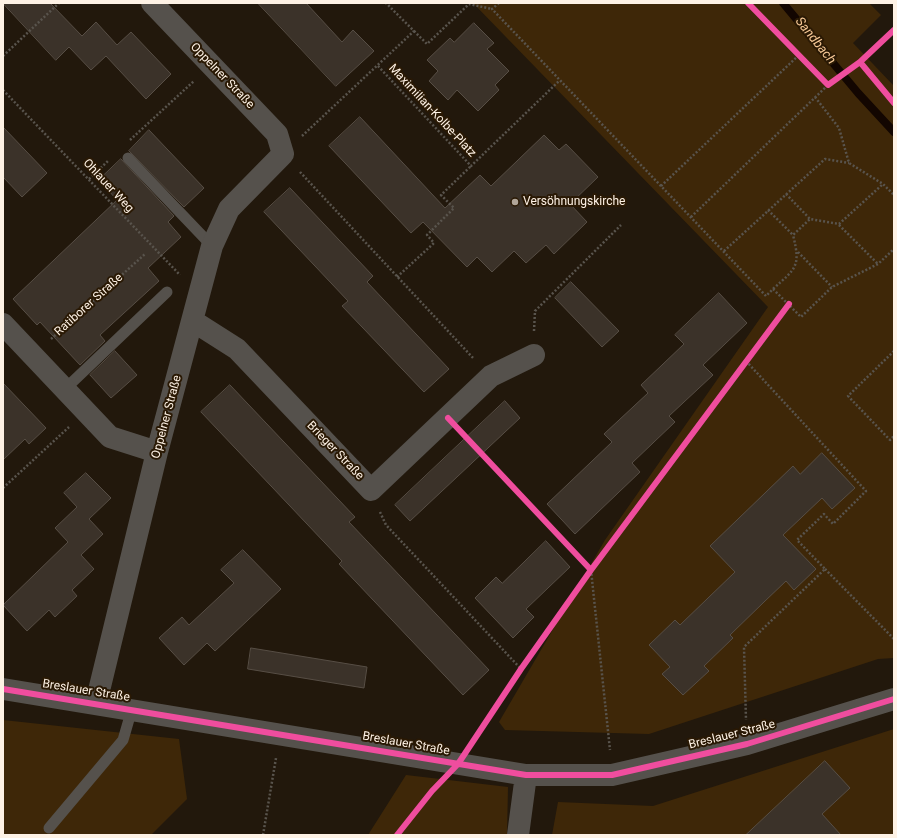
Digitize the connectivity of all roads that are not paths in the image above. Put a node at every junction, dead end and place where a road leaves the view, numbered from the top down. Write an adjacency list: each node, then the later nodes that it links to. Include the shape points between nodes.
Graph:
1 (152, 3): 3 (street, Oppelner Straße, via 278,134 283,154 229,209)
2 (128, 158): 3 (lane)
3 (212, 246): 5 (street, Oppelner Straße)
4 (167, 292): 8 (lane)
5 (193, 321): 7 (street, Brieger Straße, via 237,349 371,490 491,376); 9 (street, Oppelner Straße)
6 (3, 324): 8 (street)
7 (534, 355)
8 (65, 389): 9 (street, via 110,437)
9 (157, 452): 12 (street, Oppelner Straße)
10 (3, 689): 12 (street, Breslauer Straße)
11 (894, 699): 14 (street, Breslauer Straße, via 747,744 612,775)
12 (96, 703): 13 (street, Breslauer Straße)
13 (132, 709): 14 (street, Breslauer Straße); 15 (lane, via 123,740)
14 (526, 775): 16 (street)
15 (49, 828)
16 (518, 835)

